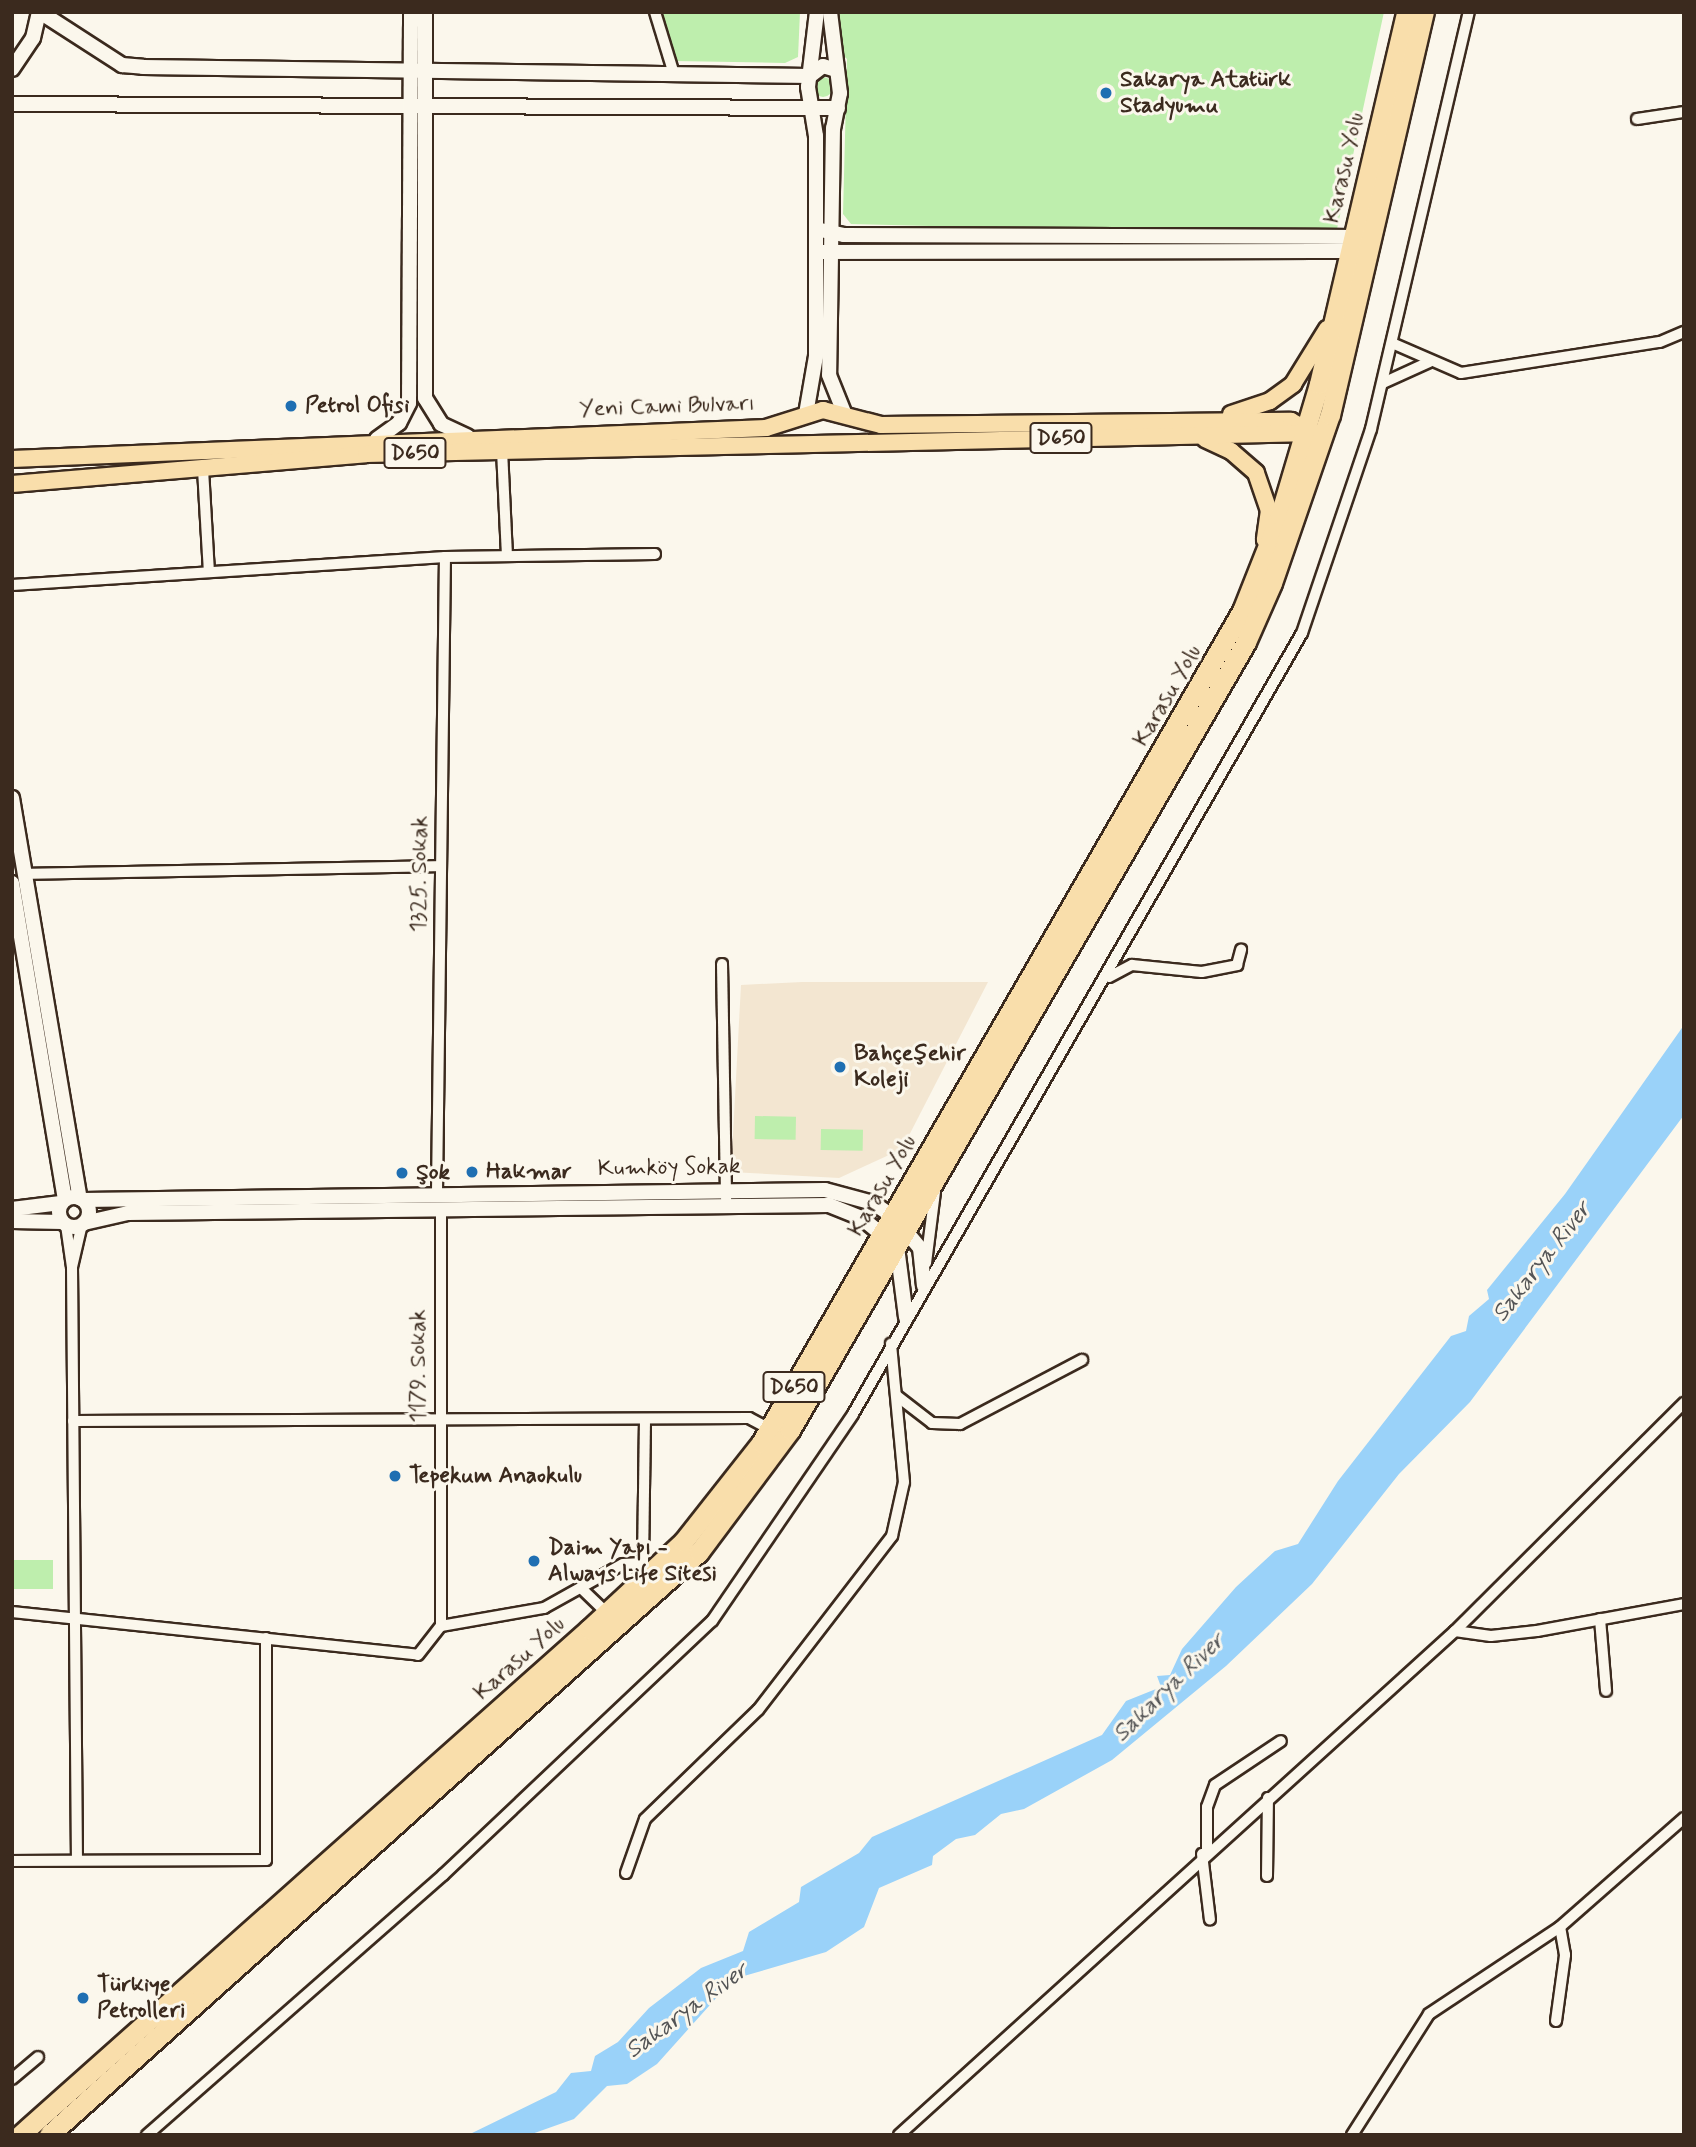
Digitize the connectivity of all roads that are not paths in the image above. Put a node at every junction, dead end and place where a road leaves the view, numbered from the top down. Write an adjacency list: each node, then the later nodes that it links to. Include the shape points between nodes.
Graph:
1 (40, 12): 10 (street, via 33,38); 13 (street, via 122,65)
2 (411, 12): 13 (street)
3 (425, 12): 13 (street)
4 (655, 12): 12 (street)
5 (817, 12): 14 (street)
6 (831, 12): 11 (street)
7 (1406, 12): 23 (highway, Karasu Yolu / D650)
8 (1424, 12): 35 (highway, Karasu Yolu / D650, via 1330,415)
9 (1469, 12): 27 (street)
10 (12, 69)
11 (836, 70): 14 (street, via 823,66); 18 (street)
12 (673, 71): 13 (street); 14 (street)
13 (417, 73): 16 (street)
14 (810, 76): 17 (street)
15 (12, 104): 16 (street)
16 (417, 106): 17 (street); 33 (street, via 425,398 441,424); 36 (street, via 409,403 399,423)
17 (810, 107): 18 (street); 22 (street, via 817,136)
18 (838, 108): 21 (street)
19 (1684, 112): 20 (street)
20 (1637, 120)
21 (831, 228): 22 (street); 23 (street, via 844,235); 24 (street)
22 (816, 229): 24 (street)
23 (1353, 244): 24 (street); 25 (highway, Karasu Yolu / D650)
24 (823, 252): 30 (street, via 814,385); 31 (street, via 829,375)
25 (1340, 305): 32 (main road, via 1308,365 1270,401 1247,412); 35 (highway, Karasu Yolu / D650)
26 (1684, 332): 28 (street, via 1660,342 1497,369 1461,373)
27 (1392, 343): 28 (street); 29 (street)
28 (1429, 362): 29 (street)
29 (1381, 385): 54 (street, via 1302,634)
30 (806, 414): 31 (main road, Yeni Cami Bulvarı); 33 (main road, Yeni Cami Bulvarı, via 766,428); 37 (main road, via 802,430)
31 (845, 415): 32 (main road, Yeni Cami Bulvarı, via 881,425); 37 (main road)
32 (1186, 421): 35 (main road, Yeni Cami Bulvarı)
33 (467, 436): 36 (main road, Yeni Cami Bulvarı)
34 (1196, 436): 35 (main road, Yeni Cami Bulvarı / D650); 37 (main road, Yeni Cami Bulvarı / D650); 45 (main road, via 1244,460 1264,490 1269,510)
35 (1310, 436): 45 (highway, Karasu Yolu / D650); 55 (highway, via 1246,642)
36 (377, 439): 39 (main road, Yeni Cami Bulvarı)
37 (827, 443): 38 (main road, Yeni Cami Bulvarı / D650)
38 (502, 450): 40 (main road, Yeni Cami Bulvarı / D650); 43 (street)
39 (12, 459)
40 (203, 469): 41 (main road, Yeni Cami Bulvarı / D650); 46 (street)
41 (12, 484)
42 (655, 554): 43 (street)
43 (507, 556): 44 (street)
44 (445, 557): 46 (street); 49 (street, 1325. Sokak)
45 (1261, 566): 65 (highway, Karasu Yolu / D650, via 1199,691)
46 (209, 572): 47 (street)
47 (12, 585)
48 (12, 798): 50 (street)
49 (440, 866): 50 (street); 56 (street, 1325. Sokak)
50 (18, 878): 51 (street); 58 (street)
51 (15, 911): 59 (street)
52 (1241, 950): 54 (street, via 1237,965 1202,972 1132,965)
53 (722, 964): 57 (street)
54 (1106, 979): 68 (street)
55 (939, 1175): 65 (highway); 66 (street)
56 (437, 1192): 57 (street, Kumköy Sokak); 58 (street, Kumköy Sokak)
57 (726, 1197): 60 (street, Kumköy Sokak); 65 (street, Kumköy Sokak, via 848,1194)
58 (81, 1199): 59 (street, Kumköy Sokak); 64 (street, via 89,1209)
59 (63, 1202): 61 (street); 63 (street)
60 (442, 1208): 64 (street, Kumköy Sokak, via 128,1213); 75 (street, 1179. Sokak)
61 (12, 1209)
62 (12, 1221): 63 (street)
63 (64, 1223): 64 (street, Kumköy Sokak); 67 (street)
64 (83, 1223): 67 (street)
65 (896, 1232): 66 (street); 69 (street, via 905,1269); 77 (highway, Karasu Yolu / D650); 103 (highway, via 790,1430 699,1552)
66 (926, 1265): 68 (street)
67 (72, 1267): 76 (street)
68 (924, 1286): 69 (street)
69 (906, 1317): 70 (street)
70 (891, 1344): 72 (street); 104 (street, via 853,1415 712,1621 443,1875)
71 (1082, 1360): 72 (street, via 960,1424 932,1423 906,1410)
72 (896, 1394): 95 (street, via 904,1482 892,1536 758,1710 645,1819)
73 (1684, 1403): 86 (street)
74 (645, 1419): 75 (street); 77 (street, via 749,1418); 78 (street, via 643,1545)
75 (440, 1420): 76 (street); 85 (street, 1179. Sokak)
76 (73, 1421): 83 (street)
77 (769, 1429): 78 (highway, Karasu Yolu / D650, via 735,1480)
78 (650, 1564): 79 (street, via 623,1564); 82 (highway, Karasu Yolu / D650)
79 (583, 1590): 82 (street); 85 (street, via 499,1620)
80 (1684, 1604): 84 (street)
81 (12, 1612): 83 (street)
82 (607, 1613): 102 (highway, Karasu Yolu / D650)
83 (75, 1617): 87 (street); 93 (street)
84 (1600, 1619): 86 (street, via 1491,1636); 88 (street)
85 (441, 1626): 87 (street, via 418,1655)
86 (1455, 1631): 90 (street)
87 (266, 1638): 93 (street, via 266,1860)
88 (1606, 1691)
89 (1281, 1741): 92 (street, via 1215,1785 1207,1807)
90 (1268, 1798): 92 (street); 96 (street)
91 (1684, 1818): 98 (street)
92 (1204, 1852): 97 (street); 105 (street)
93 (77, 1860): 94 (street)
94 (12, 1861)
95 (626, 1874)
96 (1267, 1876)
97 (1210, 1920)
98 (1560, 1927): 99 (street, via 1565,1955); 106 (street, via 1429,2014)
99 (1556, 2021)
100 (38, 2057): 101 (street)
101 (12, 2079)
102 (20, 2135)
103 (49, 2135)
104 (147, 2135)
105 (899, 2135)
106 (1352, 2135)

